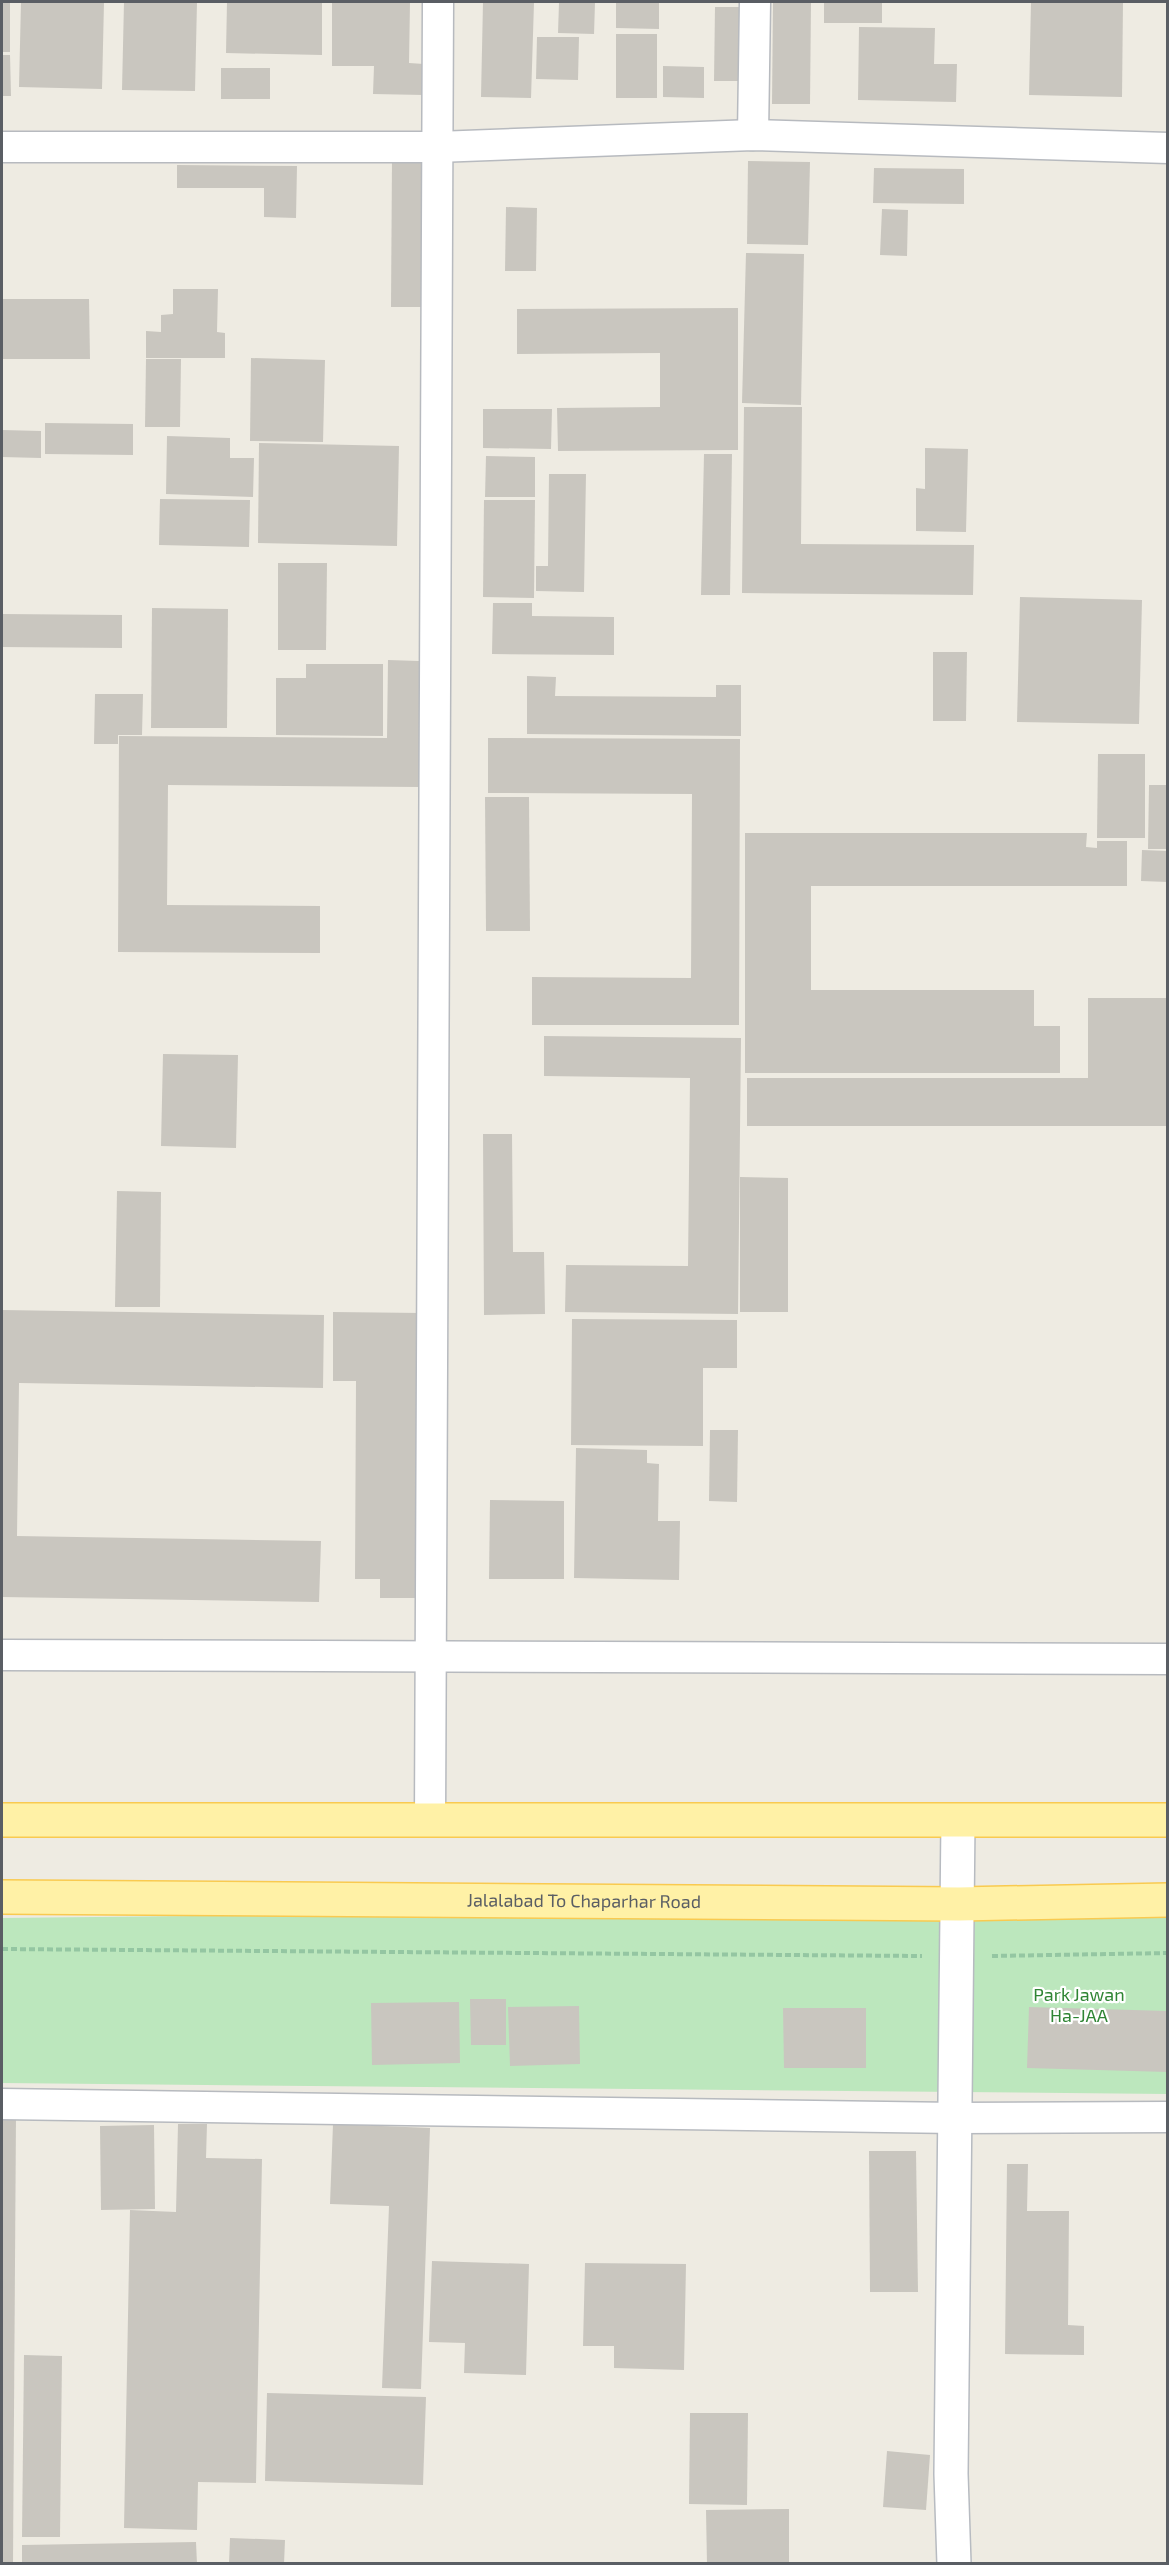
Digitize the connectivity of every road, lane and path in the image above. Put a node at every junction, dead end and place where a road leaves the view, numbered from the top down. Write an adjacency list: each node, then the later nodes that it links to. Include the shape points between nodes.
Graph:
1 (438, 2): 5 (street)
2 (755, 2): 3 (street)
3 (753, 135): 5 (street); 6 (street)
4 (2, 147): 5 (street)
5 (437, 147): 8 (street)
6 (1167, 148)
7 (2, 1655): 8 (street)
8 (430, 1656): 9 (street); 12 (street)
9 (1167, 1659)
10 (2, 1820): 12 (main road)
11 (1167, 1820): 13 (main road)
12 (430, 1821): 13 (main road)
13 (958, 1821): 16 (street)
14 (2, 1897): 16 (main road, Jalalabad To Chaparhar Road)
15 (1167, 1900): 16 (main road, Jalalabad To Chaparhar Road)
16 (959, 1904): 19 (street)
17 (2, 1949): 19 (path)
18 (1167, 1953): 19 (path)
19 (958, 1956): 22 (street)
20 (2, 2103): 22 (street)
21 (1167, 2117): 22 (street)
22 (956, 2118): 23 (street, via 951,2474)
23 (954, 2564)

